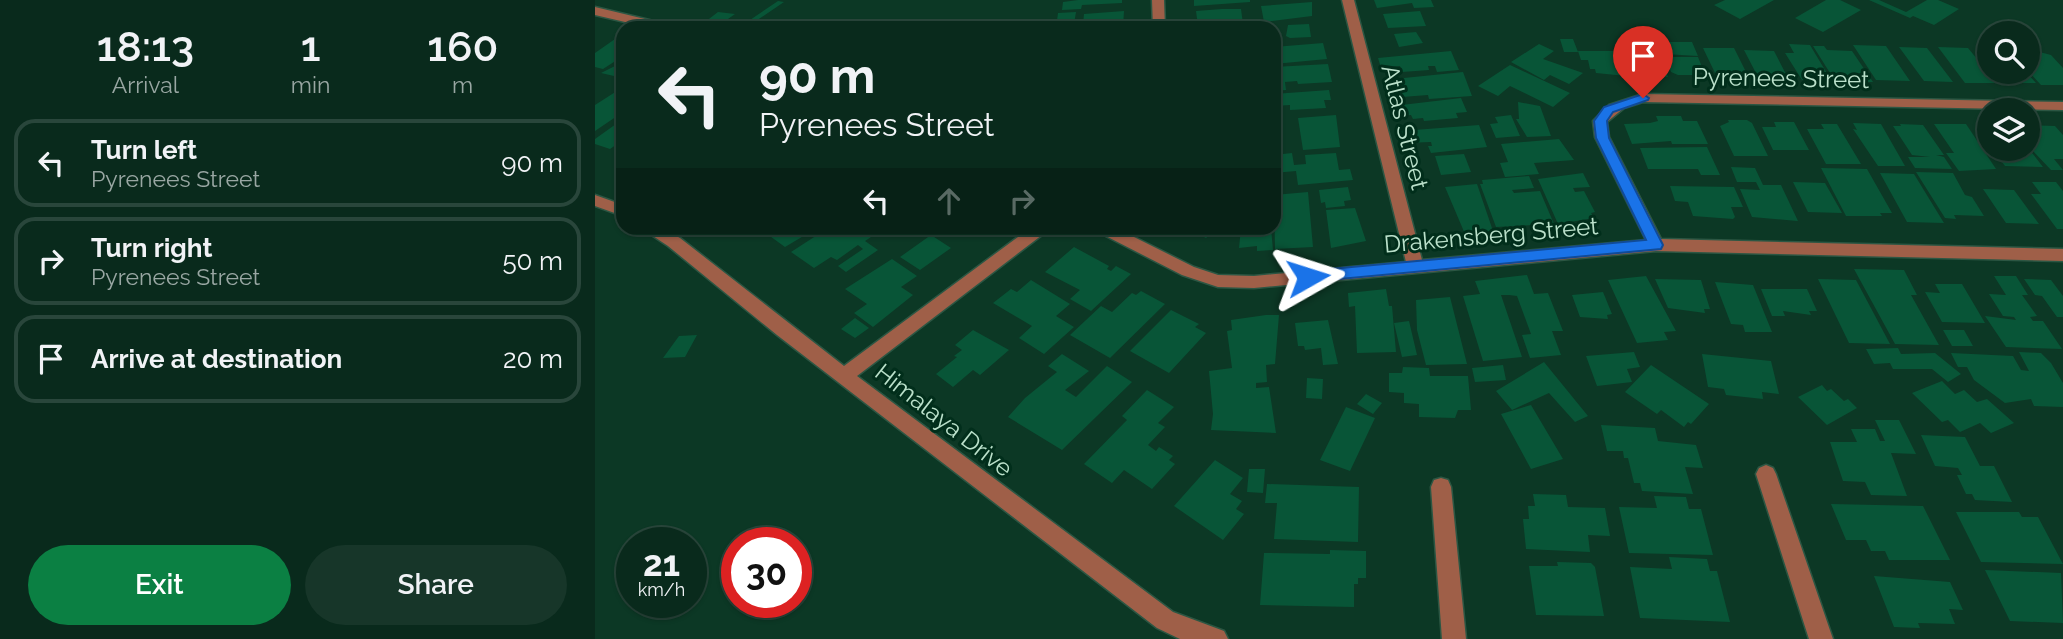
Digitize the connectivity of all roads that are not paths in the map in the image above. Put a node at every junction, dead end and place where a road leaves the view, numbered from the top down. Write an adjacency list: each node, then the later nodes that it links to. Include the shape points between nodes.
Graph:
1 (1158, 0): 5 (street)
2 (1348, 0): 14 (street, Atlas Street)
3 (595, 11): 4 (street)
4 (637, 21)
5 (1159, 21)
6 (2063, 106): 12 (street, Pyrenees Street, via 1643,98 1622,103 1600,121 1602,138)
7 (595, 200): 8 (street)
8 (616, 208)
9 (662, 235): 15 (street, Himalaya Drive)
10 (1031, 235): 15 (street)
11 (1118, 235): 14 (street, Drakensberg Street, via 1218,281 1254,282)
12 (1656, 245): 13 (street, Drakensberg Street); 14 (street, Drakensberg Street)
13 (2063, 256)
14 (1415, 265)
15 (844, 376): 18 (street, Himalaya Drive, via 1165,620)
16 (1766, 474): 20 (street)
17 (1441, 487): 19 (street)
18 (1216, 639)
19 (1454, 639)
20 (1821, 639)

